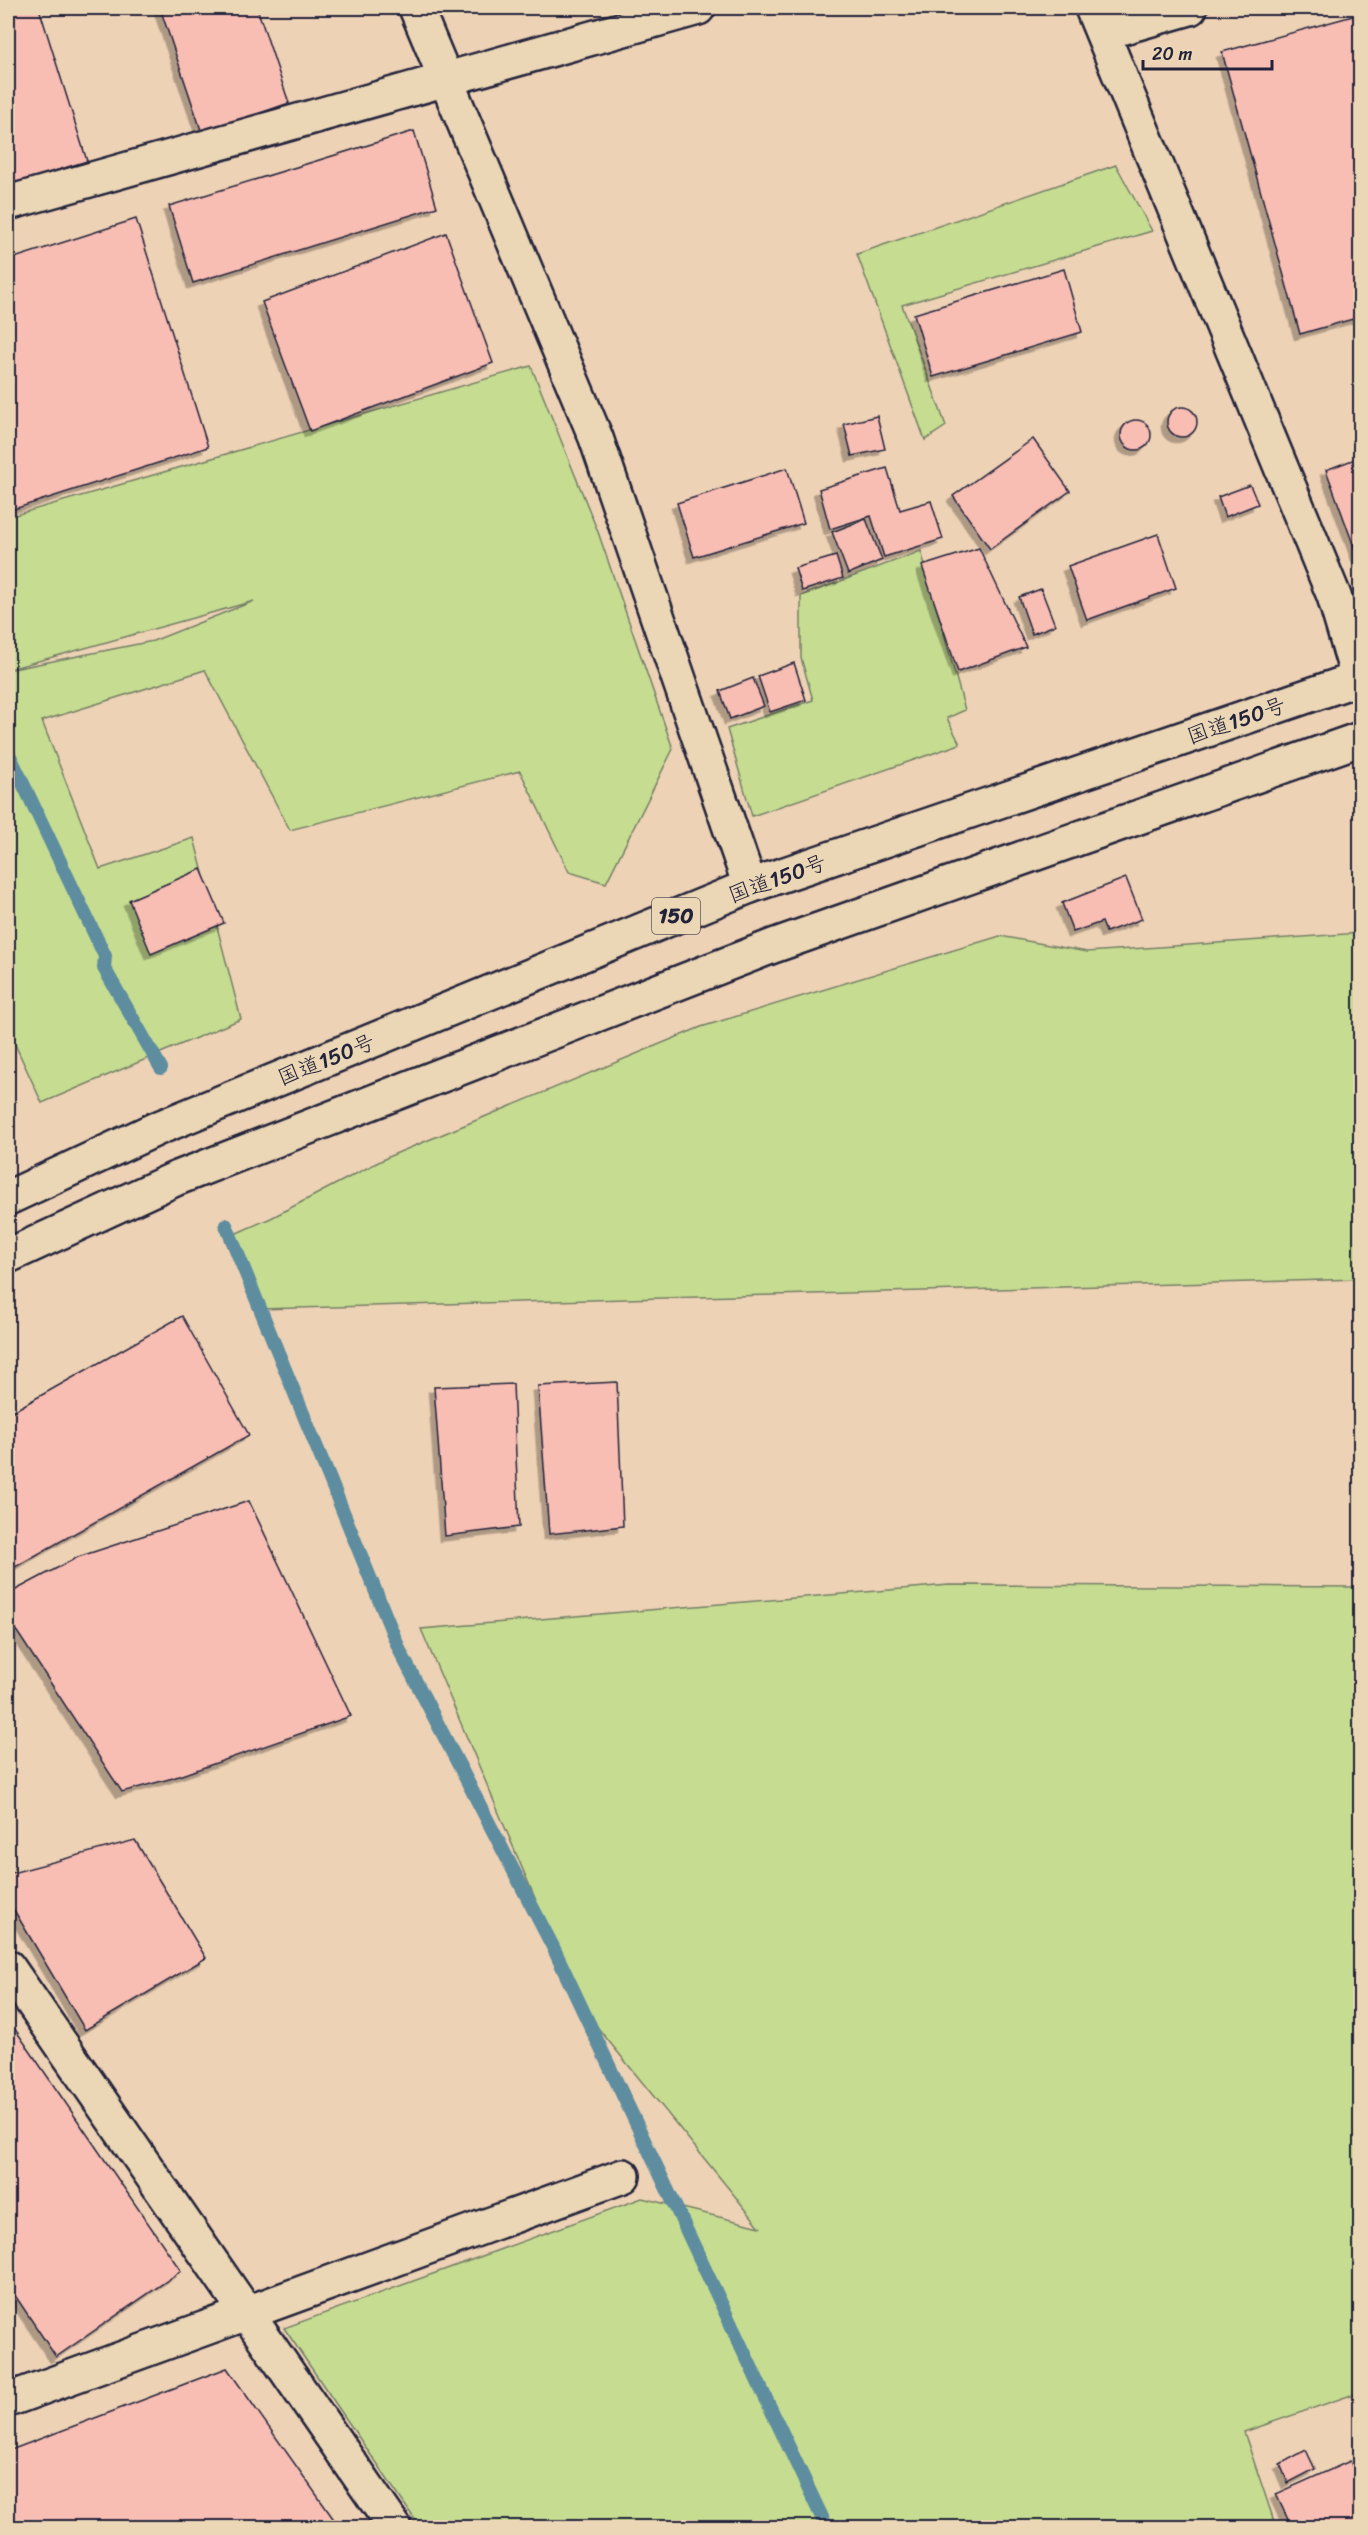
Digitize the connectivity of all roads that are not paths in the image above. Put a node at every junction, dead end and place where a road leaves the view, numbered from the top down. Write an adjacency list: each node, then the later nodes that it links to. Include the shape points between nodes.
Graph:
1 (416, 8): 5 (main road)
2 (698, 8): 5 (main road)
3 (1190, 8): 4 (main road)
4 (1097, 20): 7 (main road, via 1334,596)
5 (446, 79): 6 (main road); 9 (main road, via 596,438)
6 (8, 203)
7 (1360, 680): 9 (main road, 国道150号 / 150)
8 (1360, 739): 11 (main road, via 762,950 176,1179)
9 (750, 886): 10 (main road, 国道150号 / 150, via 156,1129)
10 (8, 1198)
11 (8, 1256)
12 (8, 1966): 14 (main road)
13 (623, 2176): 14 (main road)
14 (245, 2313): 15 (main road); 16 (main road)
15 (8, 2400)
16 (395, 2528)

